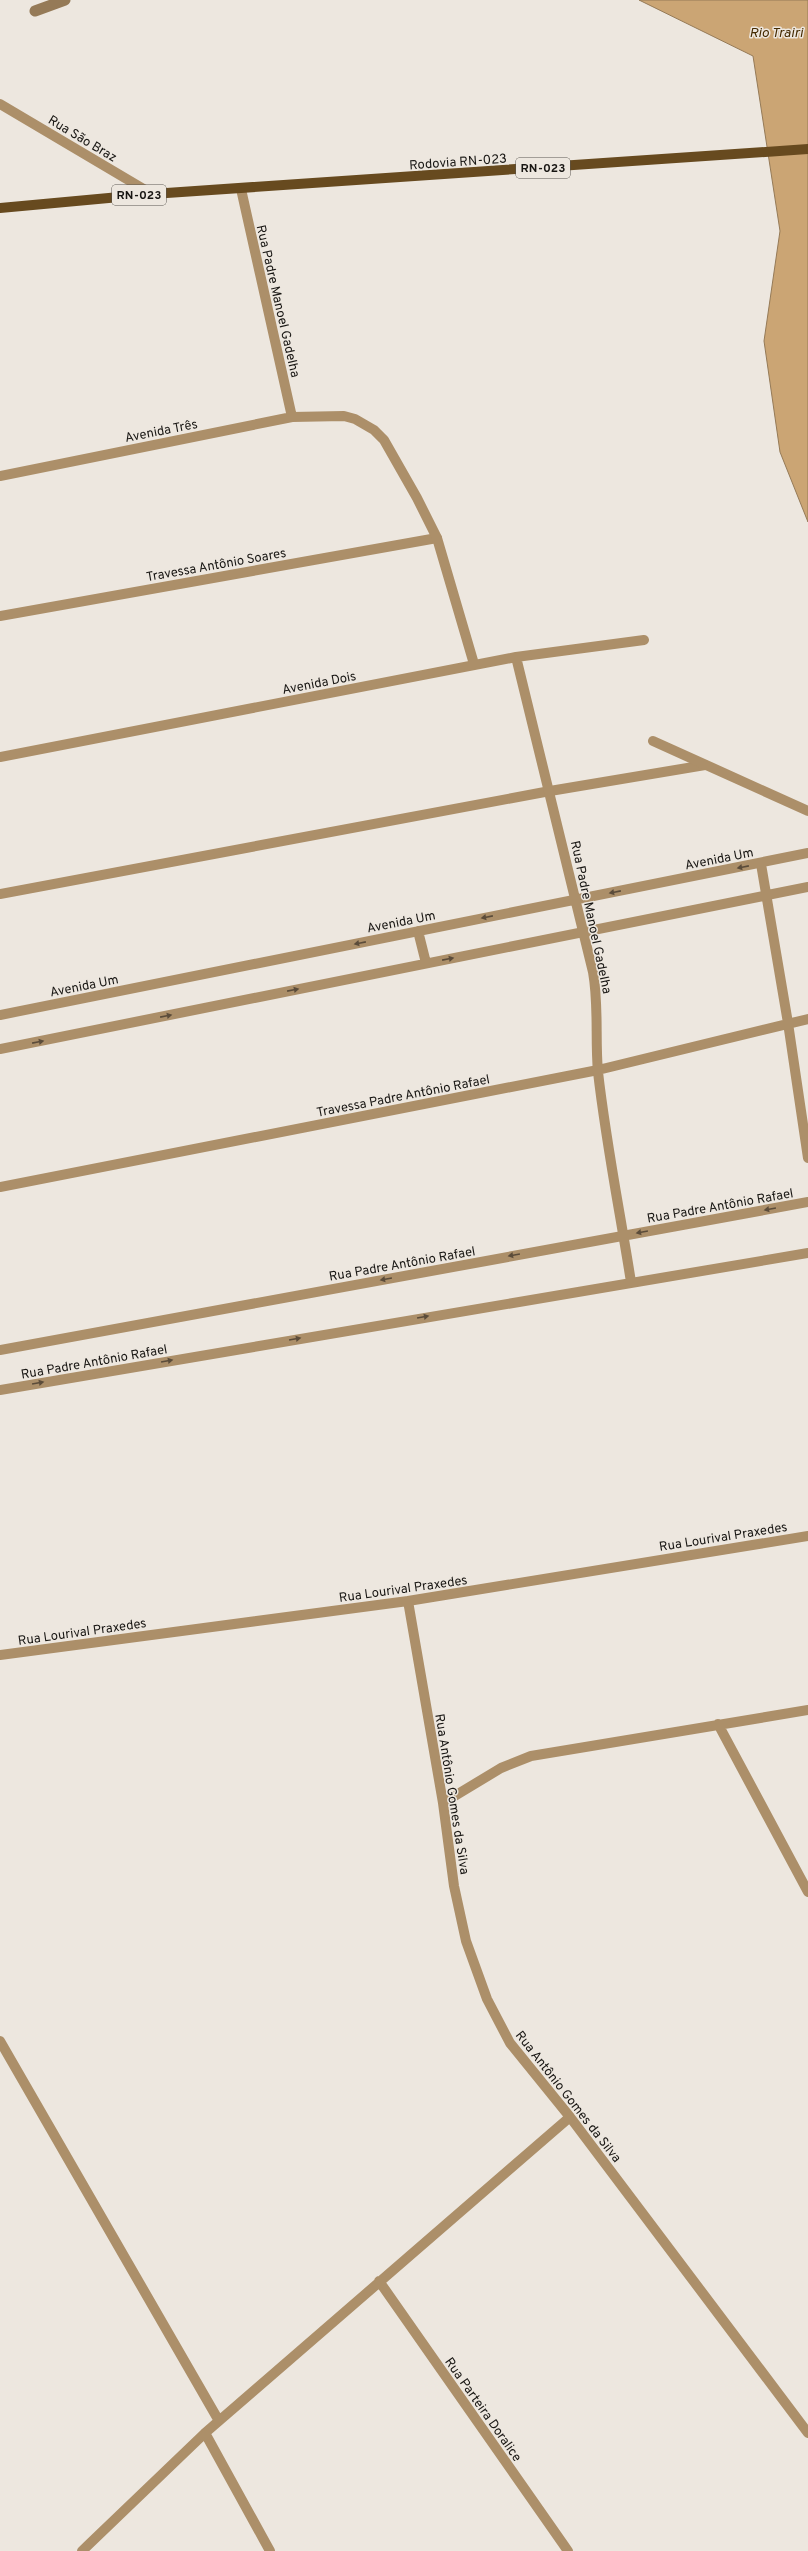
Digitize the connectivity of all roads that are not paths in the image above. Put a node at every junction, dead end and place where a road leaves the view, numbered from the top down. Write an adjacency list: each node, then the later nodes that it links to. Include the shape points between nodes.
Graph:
1 (0, 104): 4 (street, Rua São Braz)
2 (808, 149): 3 (main road, Rodovia RN-023 / RN-023)
3 (241, 189): 4 (main road, RN-023); 6 (street, Rua Padre Manoel Gadelha)
4 (152, 194): 5 (main road, RN-023)
5 (0, 208)
6 (292, 418): 7 (street, Avenida Três); 8 (street, Avenida Três, via 355,419 374,430 384,440)
7 (0, 476)
8 (437, 538): 9 (street, Travessa Antônio Soares); 12 (street)
9 (0, 616)
10 (644, 640): 11 (street, Avenida Dois)
11 (516, 657): 12 (street, Avenida Dois); 16 (street, Rua Padre Manoel Gadelha)
12 (474, 664): 14 (street, Avenida Dois)
13 (653, 741): 15 (street)
14 (0, 757)
15 (705, 765): 16 (street); 17 (street)
16 (550, 791): 21 (street); 23 (street, Rua Padre Manoel Gadelha)
17 (808, 812)
18 (808, 853): 19 (street, Avenida Um)
19 (760, 864): 22 (street); 23 (street, Avenida Um, one-way to 23)
20 (808, 887): 22 (street)
21 (0, 894)
22 (767, 895): 25 (street); 29 (street)
23 (577, 899): 24 (street, Avenida Um, one-way to 24); 25 (street, Rua Padre Manoel Gadelha)
24 (418, 931): 26 (street); 27 (street, Avenida Um, one-way to 27)
25 (585, 931): 26 (street, one-way to 25); 31 (street, Rua Padre Manoel Gadelha, via 597,996)
26 (426, 963): 30 (street, one-way to 26)
27 (0, 1015)
28 (808, 1019): 29 (street, Travessa Padre Antônio Rafael)
29 (788, 1023): 31 (street, Travessa Padre Antônio Rafael); 32 (street)
30 (0, 1049)
31 (598, 1070): 33 (street, Travessa Padre Antônio Rafael); 35 (street, Rua Padre Manoel Gadelha, via 609,1158)
32 (808, 1158)
33 (0, 1187)
34 (808, 1202): 35 (street, Rua Padre Antônio Rafael, one-way to 35)
35 (623, 1235): 37 (street, Rua Padre Manoel Gadelha); 38 (street, Rua Padre Antônio Rafael, one-way to 38)
36 (808, 1253): 37 (street, Rua Padre Antônio Rafael)
37 (631, 1282): 39 (street, Rua Padre Antônio Rafael, one-way to 37)
38 (0, 1350)
39 (0, 1390)
40 (808, 1536): 41 (street, Rua Lourival Praxedes)
41 (408, 1601): 42 (street, Rua Lourival Praxedes); 45 (street, Rua Antônio Gomes da Silva)
42 (0, 1655)
43 (808, 1710): 44 (street)
44 (718, 1724): 45 (street, via 532,1756 501,1768); 46 (street)
45 (443, 1803): 48 (street, Rua Antônio Gomes da Silva, via 454,1886 466,1941 487,1999 510,2043)
46 (808, 1892)
47 (0, 2041): 50 (street)
48 (570, 2117): 49 (street); 52 (street, Rua Antônio Gomes da Silva)
49 (379, 2281): 50 (street); 55 (street, Rua Parteira Doralice)
50 (219, 2421): 51 (street)
51 (205, 2433): 53 (street); 54 (street)
52 (808, 2433)
53 (82, 2551)
54 (270, 2551)
55 (568, 2551)

